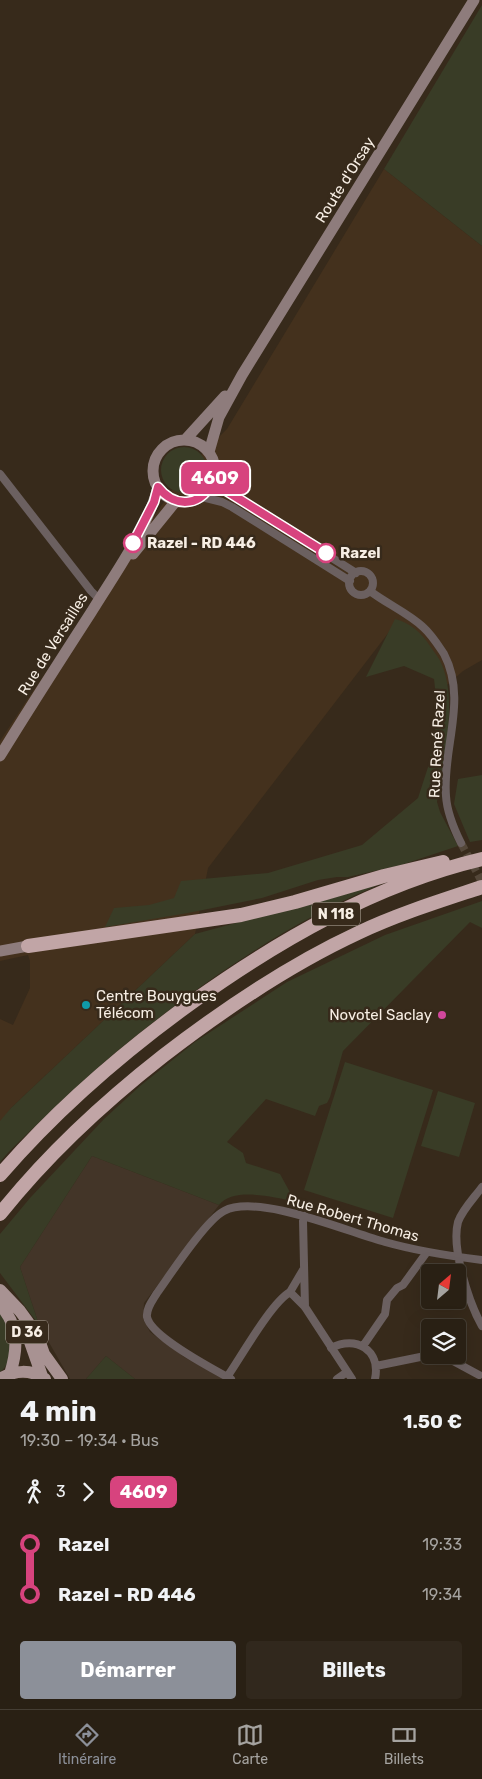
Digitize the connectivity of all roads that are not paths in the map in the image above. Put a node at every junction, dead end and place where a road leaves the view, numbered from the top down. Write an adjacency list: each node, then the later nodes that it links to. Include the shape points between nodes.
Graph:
1 (474, 0): 2 (main road, Route d'Orsay)
2 (242, 375): 3 (main road, Route d'Orsay); 4 (main road, Route d'Orsay, via 219,417)
3 (185, 440): 4 (main road); 7 (main road, via 169,444 157,456 153,471)
4 (209, 452): 6 (main road, via 214,464)
5 (0, 474): 14 (street)
6 (214, 478): 8 (main road); 10 (street, via 228,492)
7 (158, 487): 9 (main road); 11 (main road, Rue de Versailles, via 148,515)
8 (202, 497): 9 (main road, via 186,502); 12 (street, Rue René Razel, via 232,507)
9 (176, 501): 11 (main road, Rue de Versailles)
10 (356, 573): 12 (street); 13 (street, via 365,572 371,576 373,584)
11 (115, 574): 14 (main road, Rue de Versailles)
12 (350, 581): 13 (street, Rue René Razel, via 356,594)
13 (370, 591): 16 (street, Rue René Razel, via 423,627 438,644 448,664 455,700 446,795)
14 (99, 599): 15 (main road, Rue de Versailles)
15 (0, 756)
16 (461, 843)
17 (480, 860): 19 (highway, via 459,858 241,915); 21 (highway, N 118, via 425,876 371,897 295,935 238,970 119,1059 54,1118)
18 (482, 887): 23 (highway, N 118, via 422,906 358,933 252,991 180,1043 104,1106 42,1166)
19 (26, 947): 20 (main road)
20 (0, 951)
21 (0, 1175)
22 (482, 1187): 26 (street, via 459,1220)
23 (0, 1214)
24 (304, 1216): 25 (street, Rue Robert Thomas); 28 (street); 43 (street, Rue Robert Thomas, via 246,1207 224,1210 205,1229 147,1311 150,1323 160,1334 186,1354)
25 (426, 1252): 26 (street, Rue Robert Thomas); 34 (street, via 403,1285 387,1300 385,1314)
26 (458, 1257): 27 (street, Rue Robert Thomas); 33 (street)
27 (482, 1260)
28 (303, 1270): 30 (street); 32 (street)
29 (1, 1291): 42 (main road, D 36, via 24,1326); 44 (main road, via 28,1322 44,1354)
30 (290, 1292): 32 (street); 43 (street, via 274,1308)
31 (0, 1305): 40 (main road, D 36, via 10,1317 16,1335 15,1360)
32 (305, 1307): 35 (street)
33 (482, 1326)
34 (363, 1346): 35 (street, via 349,1342); 38 (street)
35 (331, 1348): 41 (street)
36 (421, 1357): 38 (street)
37 (460, 1364): 39 (street)
38 (376, 1366): 46 (street)
39 (479, 1374)
40 (5, 1376): 42 (main road, via 26,1372)
41 (350, 1376): 45 (street)
42 (44, 1378)
43 (229, 1378)
44 (62, 1379)
45 (337, 1379)
46 (375, 1379)

